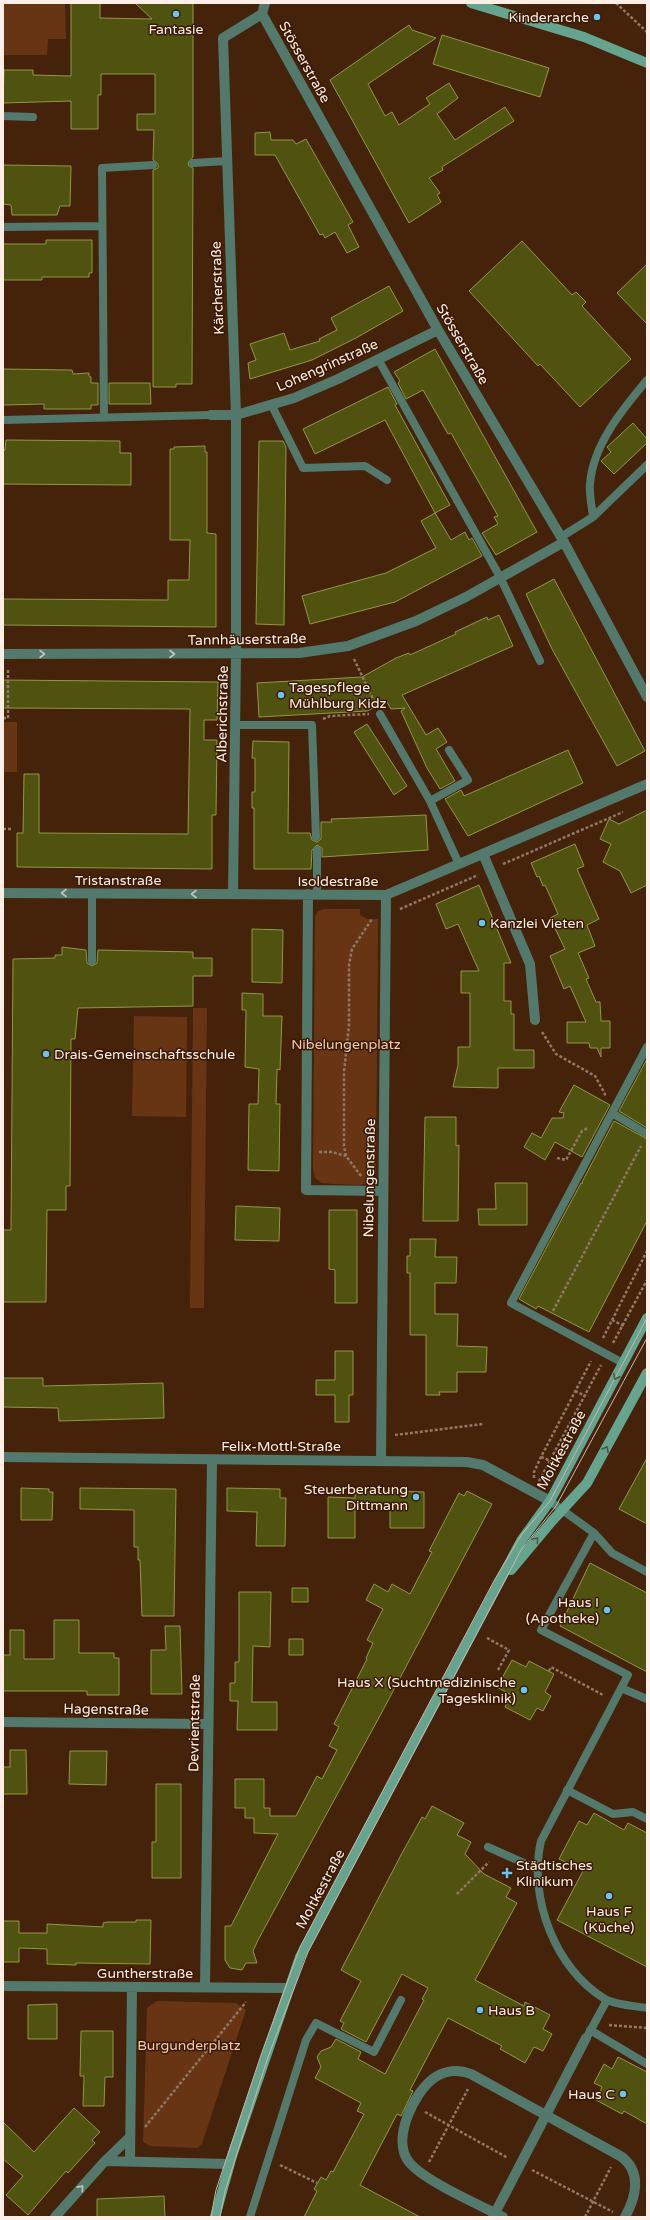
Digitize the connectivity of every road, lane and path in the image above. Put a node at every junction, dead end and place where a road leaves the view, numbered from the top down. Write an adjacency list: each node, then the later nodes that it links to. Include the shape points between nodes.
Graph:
1 (265, 3): 4 (street, Stösserstraße)
2 (471, 3): 6 (main road, via 584,38)
3 (618, 4): 5 (path)
4 (262, 14): 9 (street, Kärcherstraße, via 223,38); 14 (street, Stösserstraße)
5 (647, 32)
6 (647, 63)
7 (3, 116): 8 (lane)
8 (33, 116)
9 (227, 161): 10 (lane); 19 (street, Kärcherstraße)
10 (193, 163)
11 (153, 165): 12 (lane, via 102,168)
12 (102, 226): 13 (lane); 20 (lane)
13 (3, 227)
14 (438, 330): 15 (street, Lohengrinstraße); 25 (street, Stösserstraße)
15 (378, 359): 17 (street, Lohengrinstraße, via 294,398); 26 (lane)
16 (647, 380): 24 (lane, via 619,413 598,453 590,484)
17 (271, 404): 19 (street, Lohengrinstraße); 23 (lane, via 303,468 364,466)
18 (211, 415): 19 (street, Lohengrinstraße); 20 (lane, Lohengrinstraße)
19 (236, 415): 29 (street, Alberichstraße)
20 (104, 417): 21 (lane, Lohengrinstraße)
21 (3, 420)
22 (647, 465): 24 (lane)
23 (387, 480)
24 (593, 517): 25 (lane)
25 (562, 540): 26 (street, Tannhäuserstraße); 31 (street, Stösserstraße)
26 (500, 577): 27 (street, Tannhäuserstraße, via 416,621); 30 (lane)
27 (348, 646): 29 (street, Tannhäuserstraße, via 299,653); 32 (path)
28 (6, 654): 29 (street, Tannhäuserstraße, one-way to 29); 33 (path, via 8,718)
29 (236, 655): 34 (street, Alberichstraße)
30 (540, 661)
31 (647, 697)
32 (380, 714): 35 (path, via 330,716); 39 (lane)
33 (3, 718)
34 (236, 725): 35 (lane); 49 (street, Alberichstraße)
35 (312, 725): 42 (lane)
36 (450, 750): 39 (lane, via 468,780)
37 (647, 784): 38 (street, Isoldestraße)
38 (630, 791): 44 (street, Isoldestraße); 46 (path, via 626,810)
39 (430, 801): 45 (lane)
40 (3, 829): 41 (path)
41 (12, 829)
42 (316, 837)
43 (316, 850): 50 (lane)
44 (483, 854): 45 (street, Isoldestraße); 46 (street)
45 (459, 864): 51 (street, Isoldestraße)
46 (490, 870): 52 (path); 54 (street, via 530,964)
47 (3, 893): 48 (street, Tristanstraße, one-way to 47)
48 (92, 893): 49 (street, Tristanstraße, one-way to 48); 53 (lane)
49 (233, 894): 50 (street, Isoldestraße)
50 (312, 894): 51 (street, Isoldestraße); 61 (street)
51 (386, 895): 52 (street, Nibelungenstraße)
52 (386, 915): 62 (path, via 376,916 363,930 352,949 349,965 349,1025 344,1072); 65 (street, Nibelungenstraße)
53 (92, 962)
54 (535, 1020): 56 (path, via 556,1054 595,1076 605,1094)
55 (647, 1047): 57 (lane)
56 (602, 1101)
57 (612, 1113): 59 (lane); 69 (lane, via 511,1302)
58 (591, 1121): 63 (path, via 588,1128 582,1131 566,1160)
59 (647, 1134)
60 (643, 1142): 69 (path)
61 (306, 1152): 62 (path, via 332,1152); 64 (street, via 306,1190)
62 (346, 1156): 64 (path)
63 (557, 1158)
64 (371, 1191): 65 (street)
65 (383, 1191): 78 (street, Nibelungenstraße)
66 (647, 1251): 70 (path)
67 (647, 1280): 71 (path)
68 (647, 1318): 72 (main road, Moltkestraße)
69 (548, 1322): 70 (lane)
70 (598, 1349): 71 (lane); 74 (path)
71 (608, 1354): 72 (lane); 75 (path)
72 (623, 1363): 86 (main road, Moltkestraße, one-way to 86)
73 (647, 1373): 87 (main road, Moltkestraße, one-way to 73, via 587,1483)
74 (575, 1391): 75 (path); 79 (path)
75 (585, 1396): 76 (path); 82 (path)
76 (589, 1398)
77 (483, 1424): 78 (path, via 397,1435)
78 (381, 1434): 83 (street, Nibelungenstraße)
79 (541, 1456): 82 (path); 85 (path, via 534,1472)
80 (3, 1457): 81 (street, Felix-Mottl-Straße)
81 (212, 1460): 83 (street, Felix-Mottl-Straße); 100 (street, Devrientstraße)
82 (550, 1460): 84 (path); 85 (path)
83 (381, 1461): 85 (street, Felix-Mottl-Straße, via 467,1462 483,1465)
84 (560, 1465)
85 (534, 1491): 86 (street, Felix-Mottl-Straße)
86 (550, 1501): 87 (lane); 90 (main road, Moltkestraße, via 521,1542)
87 (562, 1510): 88 (lane); 90 (main road, Moltkestraße, one-way to 87)
88 (594, 1533): 89 (lane, via 612,1553); 96 (lane, via 540,1630 628,1675)
89 (647, 1572)
90 (494, 1592): 111 (main road, Moltkestraße, via 322,1913 300,1956)
91 (490, 1631): 92 (path)
92 (487, 1638): 93 (path); 94 (path, via 509,1650)
93 (483, 1645)
94 (498, 1670)
95 (549, 1671): 98 (path, via 551,1667)
96 (621, 1688): 97 (lane); 98 (lane)
97 (647, 1699)
98 (614, 1701): 101 (lane)
99 (3, 1722): 100 (street, Hagenstraße)
100 (208, 1724): 109 (street, Devrientstraße)
101 (567, 1790): 102 (lane, via 613,1814 633,1812); 105 (lane, via 540,1841)
102 (647, 1819)
103 (488, 1846): 104 (lane)
104 (499, 1852): 105 (lane); 106 (path)
105 (537, 1869): 113 (lane, via 541,1903 550,1930 563,1955 586,1985)
106 (457, 1894)
107 (3, 1986): 108 (street, Guntherstraße)
108 (132, 1987): 109 (street, Guntherstraße); 120 (street)
109 (205, 1987): 110 (street, Guntherstraße)
110 (258, 1988): 111 (street, Guntherstraße); 120 (path, via 144,2127)
111 (288, 1988): 125 (main road, Moltkestraße)
112 (401, 2000): 122 (lane, via 374,2052 316,2023 306,2040)
113 (607, 2000): 114 (lane); 116 (lane)
114 (647, 2008)
115 (647, 2028): 116 (path)
116 (590, 2030): 117 (lane); 119 (street)
117 (647, 2064)
118 (476, 2076): 119 (street); 126 (path); 126 (street, via 459,2070 442,2074 434,2078 418,2096 403,2127 402,2138 403,2150 408,2161)
119 (546, 2114): 121 (street); 130 (street)
120 (130, 2137): 123 (street); 124 (street)
121 (618, 2154): 134 (path); 135 (street, via 629,2163 635,2177 633,2199)
122 (267, 2158): 127 (path); 133 (lane)
123 (105, 2162): 124 (street); 131 (street, one-way to 123)
124 (130, 2162): 125 (street)
125 (229, 2164): 132 (main road, Moltkestraße)
126 (422, 2174): 130 (street)
127 (317, 2183)
128 (596, 2203): 129 (path)
129 (616, 2214)
130 (497, 2216)
131 (55, 2217)
132 (215, 2217)
133 (250, 2217)
134 (585, 2217)
135 (626, 2217)

